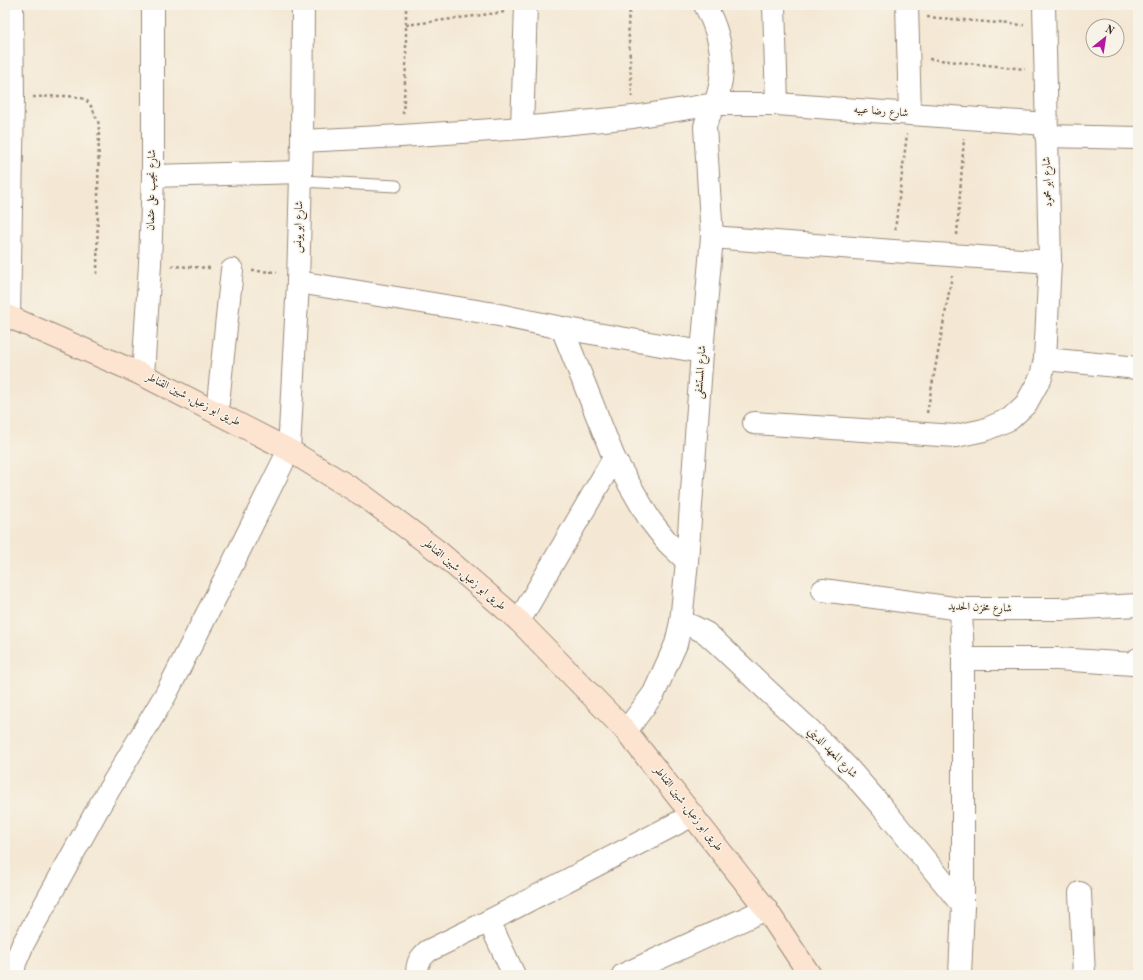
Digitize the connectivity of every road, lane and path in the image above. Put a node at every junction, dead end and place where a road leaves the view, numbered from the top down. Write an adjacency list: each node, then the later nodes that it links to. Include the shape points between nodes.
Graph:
1 (12, 5): 15 (street)
2 (153, 5): 26 (street, شارع نجيب على عثمان)
3 (303, 5): 25 (street, شارع ابو يونس)
4 (406, 5): 11 (path)
5 (631, 5): 19 (path, via 628,21)
6 (705, 5): 16 (street, شارع المستشفى, via 714,21 720,42 721,86)
7 (774, 5): 17 (street)
8 (1044, 5): 12 (street, شارع ابو محمود)
9 (526, 7): 11 (path); 21 (street)
10 (907, 10): 12 (path); 13 (street)
11 (406, 25): 23 (path)
12 (1045, 27): 14 (street, شارع ابو محمود)
13 (908, 57): 14 (path); 18 (street)
14 (1045, 71): 22 (street, شارع ابو محمود)
15 (13, 98): 35 (path, via 77,96 86,100 92,109 99,124); 37 (street)
16 (715, 104): 17 (street, شارع رضا عبيه); 19 (street, شارع رضا عبيه); 29 (street, شارع المستشفى, via 705,127)
17 (777, 104): 18 (street, شارع رضا عبيه)
18 (910, 114): 20 (street, شارع رضا عبيه); 30 (path)
19 (634, 117): 21 (street, شارع رضا عبيه)
20 (966, 118): 22 (street, شارع رضا عبيه); 31 (path)
21 (522, 128): 23 (street, شارع رضا عبيه)
22 (1046, 130): 24 (street, شارع رضا عبيه); 32 (street, شارع ابو محمود)
23 (401, 136): 25 (street, شارع رضا عبيه)
24 (1138, 138)
25 (302, 140): 27 (street, شارع ابو يونس)
26 (152, 176): 27 (street); 33 (street, شارع نجيب على عثمان)
27 (301, 177): 28 (lane); 36 (street, شارع ابو يونس)
28 (396, 186)
29 (712, 237): 30 (street); 39 (street, شارع المستشفى)
30 (892, 251): 31 (street)
31 (955, 256): 32 (street); 45 (path)
32 (1050, 262): 40 (street, شارع ابو محمود)
33 (150, 264): 34 (path); 42 (street, شارع نجيب على عثمان)
34 (232, 270): 36 (path); 43 (street)
35 (97, 274)
36 (298, 278): 38 (street); 46 (street, شارع ابو يونس)
37 (7, 316): 42 (street, طريق ابو زعبل, شبين القناطر)
38 (562, 328): 39 (street); 47 (street)
39 (702, 352): 48 (street, شارع المستشفى)
40 (1045, 359): 41 (street); 45 (street, شارع ابو محمود, via 1041,377 1026,404 1010,419 984,430 956,436)
41 (1138, 368)
42 (143, 375): 43 (street, طريق ابو زعبل, شبين القناطر)
43 (217, 412): 46 (street, طريق ابو زعبل, شبين القناطر)
44 (754, 423): 45 (street, شارع ابو محمود)
45 (924, 435)
46 (289, 450): 52 (street, طريق ابو زعبل, شبين القناطر, via 364,496 414,533); 62 (street, via 166,694 100,803 23,944 15,963)
47 (614, 458): 48 (street, via 650,520 668,543); 52 (street)
48 (687, 561): 53 (street, شارع المستشفى)
49 (823, 590): 51 (street, شارع مخزن الحديد)
50 (1138, 605): 51 (street, شارع مخزن الحديد, via 1062,609)
51 (961, 609): 54 (street)
52 (519, 621): 56 (street, طريق ابو زعبل, شبين القناطر)
53 (681, 622): 56 (street, شارع المستشفى, via 676,644 654,693); 59 (street, شارع المعهد الديني, via 706,633 847,767)
54 (963, 659): 55 (street, via 1057,658 1132,664); 59 (street)
55 (1138, 659)
56 (626, 731): 57 (street, طريق ابو زعبل, شبين القناطر)
57 (693, 815): 60 (street, طريق ابو زعبل, شبين القناطر); 61 (street)
58 (1080, 893): 68 (street)
59 (963, 906): 67 (street)
60 (766, 909): 65 (street); 66 (street, طريق ابو زعبل, شبين القناطر)
61 (489, 922): 63 (street, via 428,951 417,965); 64 (street)
62 (14, 975)
63 (417, 975)
64 (514, 975)
65 (623, 975)
66 (810, 975)
67 (960, 975)
68 (1084, 975)

